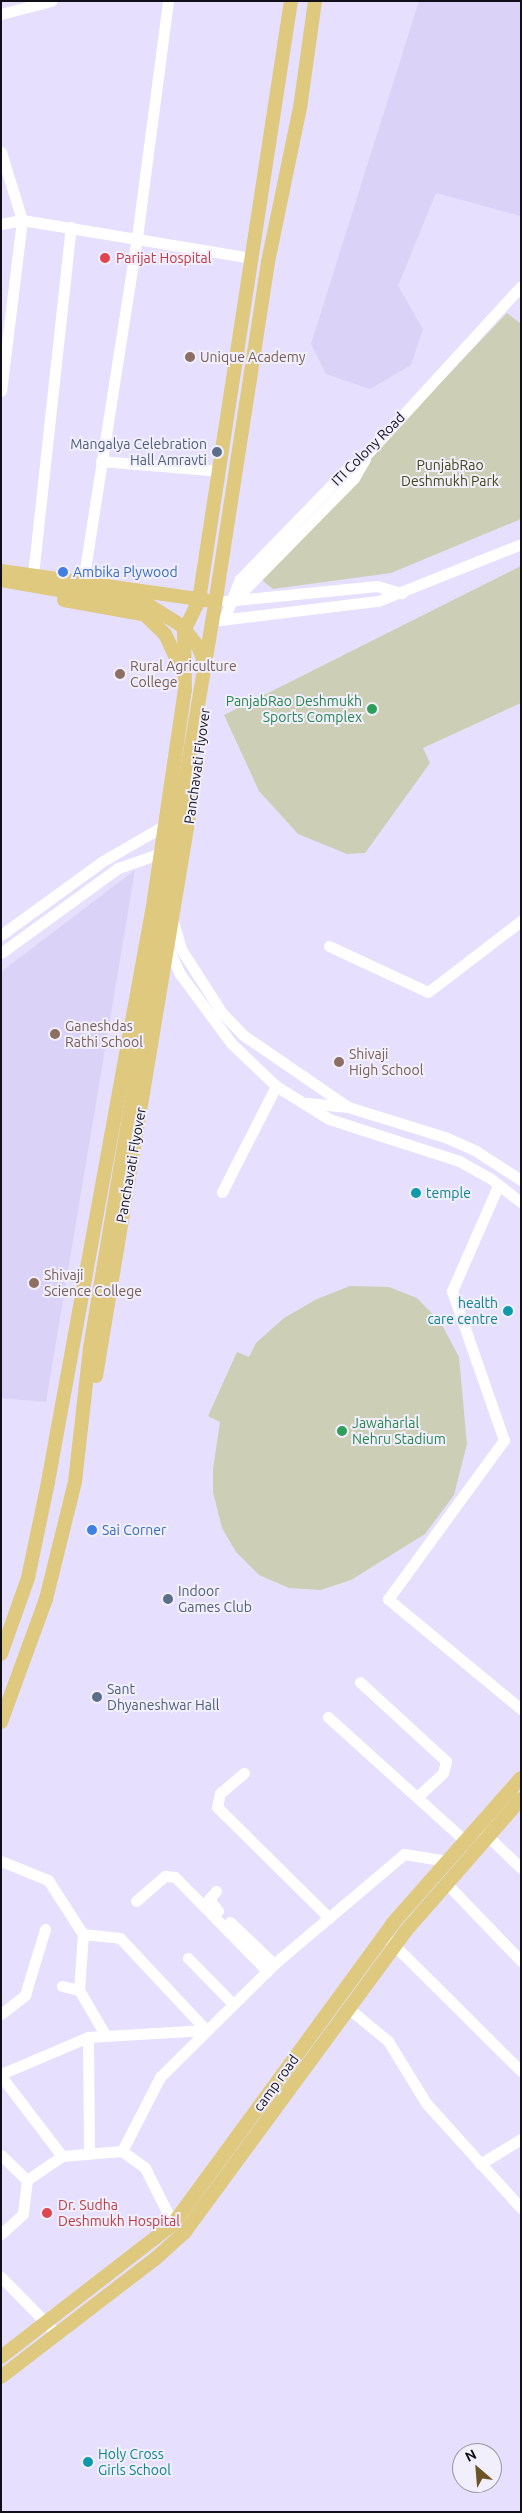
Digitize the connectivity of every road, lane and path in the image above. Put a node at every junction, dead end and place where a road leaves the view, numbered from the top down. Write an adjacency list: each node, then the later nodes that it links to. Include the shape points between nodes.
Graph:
1 (50, 1): 5 (street)
2 (168, 1): 11 (street)
3 (291, 1): 12 (main road)
4 (316, 1): 17 (main road, via 300,108 268,262)
5 (1, 14)
6 (1, 152): 7 (street)
7 (3, 168): 8 (street)
8 (22, 220): 9 (street); 10 (street); 14 (street)
9 (1, 224)
10 (71, 227): 11 (street); 22 (street)
11 (137, 237): 12 (street); 18 (street)
12 (251, 258): 16 (main road)
13 (521, 286): 27 (street, ITI Colony Road, via 368,453 346,470 240,579)
14 (5, 340): 15 (street)
15 (1, 391)
16 (222, 453): 17 (main road); 19 (main road)
17 (236, 457): 29 (main road)
18 (101, 461): 19 (street); 24 (street)
19 (219, 471): 28 (main road)
20 (521, 544): 26 (street)
21 (1, 571): 22 (main road)
22 (33, 575): 24 (main road)
23 (1, 580): 39 (main road, Panchavati Flyover, via 150,606 182,626 200,648 206,700)
24 (83, 582): 28 (main road)
25 (1, 589): 30 (main road)
26 (402, 592): 27 (street, via 377,586); 31 (street, via 378,601)
27 (232, 597): 29 (street); 31 (street, ITI Colony Road)
28 (199, 600): 29 (main road); 32 (main road); 33 (main road)
29 (216, 600): 32 (main road)
30 (144, 614): 33 (main road); 34 (main road, via 165,634 178,656)
31 (225, 617): 32 (street)
32 (208, 619): 33 (main road); 35 (main road)
33 (184, 631): 34 (main road)
34 (185, 689): 36 (main road)
35 (179, 819): 36 (street); 37 (main road)
36 (164, 823): 37 (main road); 42 (street, via 103,861)
37 (167, 851): 38 (main road); 41 (main road); 44 (street, via 118,868)
38 (153, 906): 41 (street); 53 (main road, via 47,1490 28,1578)
39 (173, 921): 47 (street, Panchavati Flyover, via 181,949 222,1014 249,1040); 52 (main road, Panchavati Flyover, via 94,1384)
40 (521, 921): 43 (street, via 428,992)
41 (161, 929): 45 (street, via 180,974 231,1043); 52 (main road, via 90,1348)
42 (1, 934)
43 (329, 946)
44 (1, 953)
45 (276, 1086): 46 (street); 50 (street)
46 (306, 1103): 47 (street); 49 (street, via 336,1122 458,1161)
47 (348, 1107): 48 (street, via 460,1144)
48 (521, 1180)
49 (498, 1186): 51 (street); 55 (street, via 452,1291 504,1440 388,1599)
50 (222, 1192)
51 (521, 1202)
52 (84, 1406): 57 (main road, via 75,1482 46,1600)
53 (1, 1654)
54 (360, 1682): 60 (street, via 446,1761 443,1773)
55 (521, 1709)
56 (328, 1717): 60 (street)
57 (1, 1722)
58 (244, 1773): 70 (street, via 220,1793 217,1808)
59 (521, 1778): 62 (main road, camp road)
60 (417, 1797): 63 (street)
61 (521, 1799): 62 (main road, camp road)
62 (483, 1832): 63 (main road, camp road); 66 (street); 67 (main road, camp road)
63 (465, 1841): 65 (main road, camp road)
64 (1, 1861): 72 (street, via 48,1880)
65 (447, 1861): 70 (street, via 404,1854); 73 (main road, camp road)
66 (521, 1868)
67 (447, 1884): 73 (main road, camp road); 75 (street)
68 (216, 1891): 76 (street, via 209,1899 210,1903)
69 (136, 1901): 76 (street, via 165,1876 175,1877)
70 (329, 1918): 76 (street)
71 (45, 1929): 81 (street, via 25,1995)
72 (83, 1934): 78 (street); 82 (street, via 120,1938)
73 (390, 1939): 80 (main road, camp road); 85 (main road, camp road); 86 (street)
74 (188, 1958): 79 (street)
75 (521, 1961)
76 (270, 1968): 79 (street)
77 (62, 1986): 78 (street)
78 (79, 1990): 83 (street)
79 (233, 2004): 82 (street)
80 (348, 2008): 85 (main road, camp road); 93 (street, via 388,2041 426,2103)
81 (1, 2014)
82 (206, 2030): 83 (street); 89 (street, via 160,2077)
83 (106, 2036): 84 (street)
84 (88, 2037): 87 (street); 90 (street)
85 (305, 2056): 96 (main road, camp road); 100 (main road, camp road, via 184,2232 155,2259)
86 (521, 2071)
87 (1, 2075): 92 (street)
88 (521, 2139): 93 (street)
89 (122, 2150): 90 (street); 96 (street, via 145,2168)
90 (89, 2153): 92 (street)
91 (1, 2154): 94 (street)
92 (62, 2156): 94 (street)
93 (480, 2164): 95 (street)
94 (28, 2180): 97 (street, via 23,2214)
95 (521, 2208)
96 (173, 2224): 99 (main road, camp road)
97 (1, 2234)
98 (1, 2277): 99 (street)
99 (47, 2322): 100 (street); 101 (main road, camp road)
100 (57, 2334): 102 (main road, camp road)
101 (1, 2357)
102 (1, 2377)

